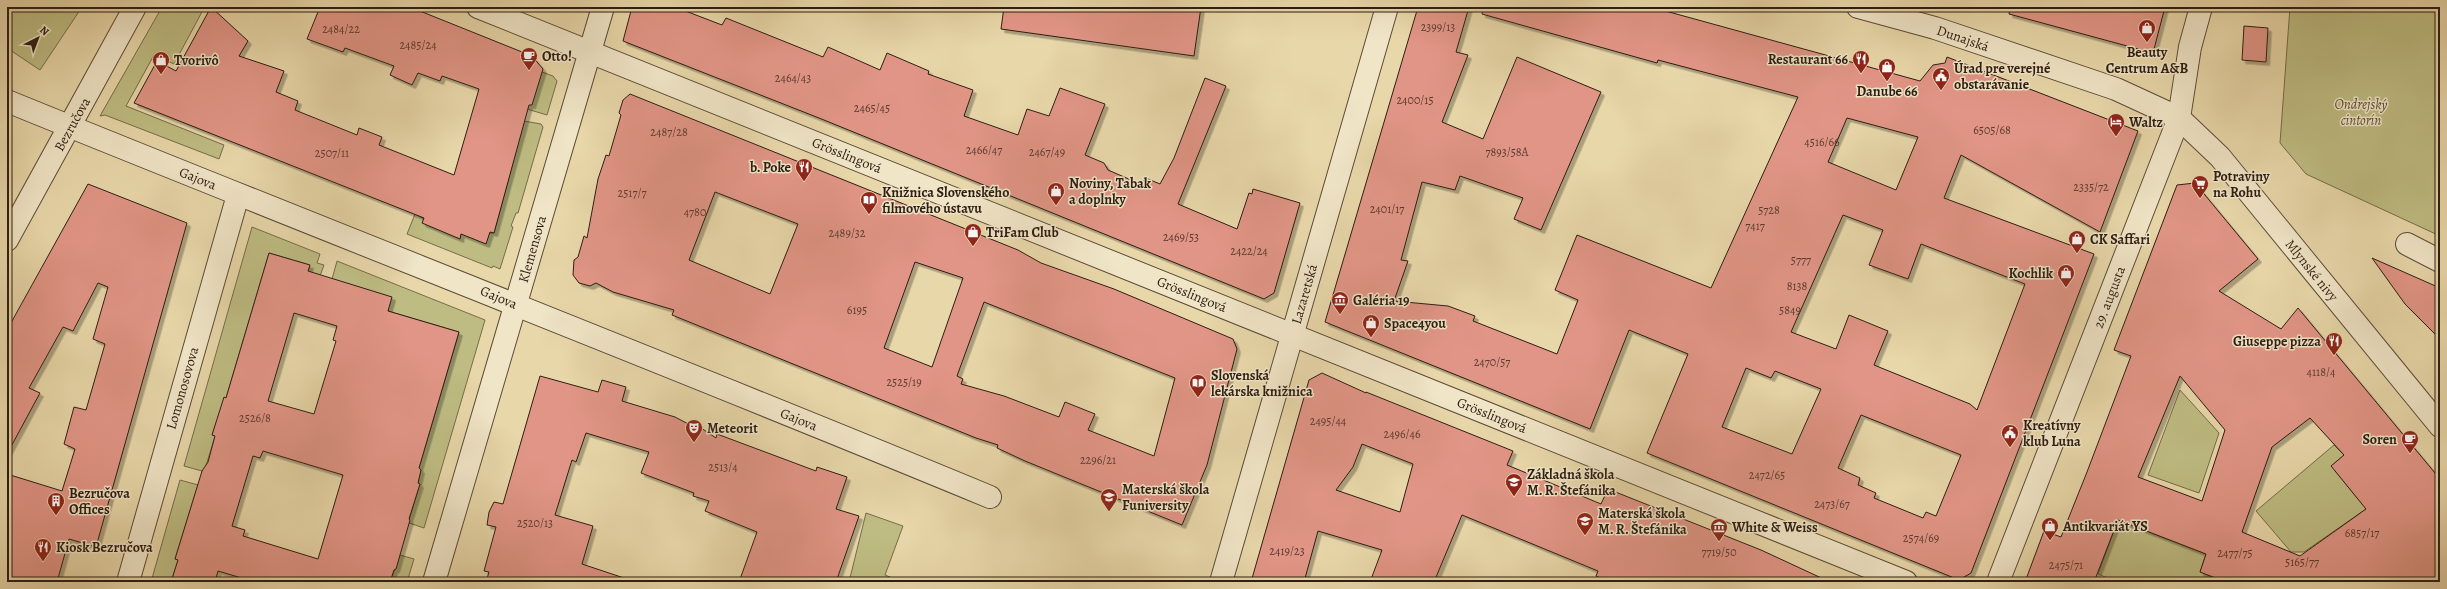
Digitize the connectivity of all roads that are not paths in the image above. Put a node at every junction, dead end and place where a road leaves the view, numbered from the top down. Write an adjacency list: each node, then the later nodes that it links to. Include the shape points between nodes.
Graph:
1 (135, 7): 10 (street, Bezručova)
2 (478, 7): 7 (street, Grösslingová)
3 (603, 7): 7 (street, Klemensova)
4 (1387, 7): 16 (street, Lazaretská)
5 (1858, 7): 9 (street, Dunajská, via 1935,28 2116,89)
6 (2201, 7): 9 (street, 29. augusta, via 2190,46)
7 (591, 52): 15 (street, Klemensova); 16 (street, Grösslingová)
8 (7, 101): 10 (street, Gajova)
9 (2179, 118): 17 (street, Mlynské nivy, via 2220,157); 23 (street, 29. augusta)
10 (71, 126): 11 (street, Gajova); 12 (street, Bezručova)
11 (238, 195): 15 (street, Gajova); 19 (street, Lomonosovova)
12 (7, 240)
13 (2407, 244): 14 (street)
14 (2440, 261)
15 (516, 304): 18 (street, Gajova); 20 (street, Klemensova)
16 (1292, 335): 21 (street, Lazaretská); 22 (street, Grösslingová)
17 (2440, 426)
18 (990, 497)
19 (128, 582)
20 (434, 582)
21 (1220, 582)
22 (1906, 582)
23 (1998, 582)

